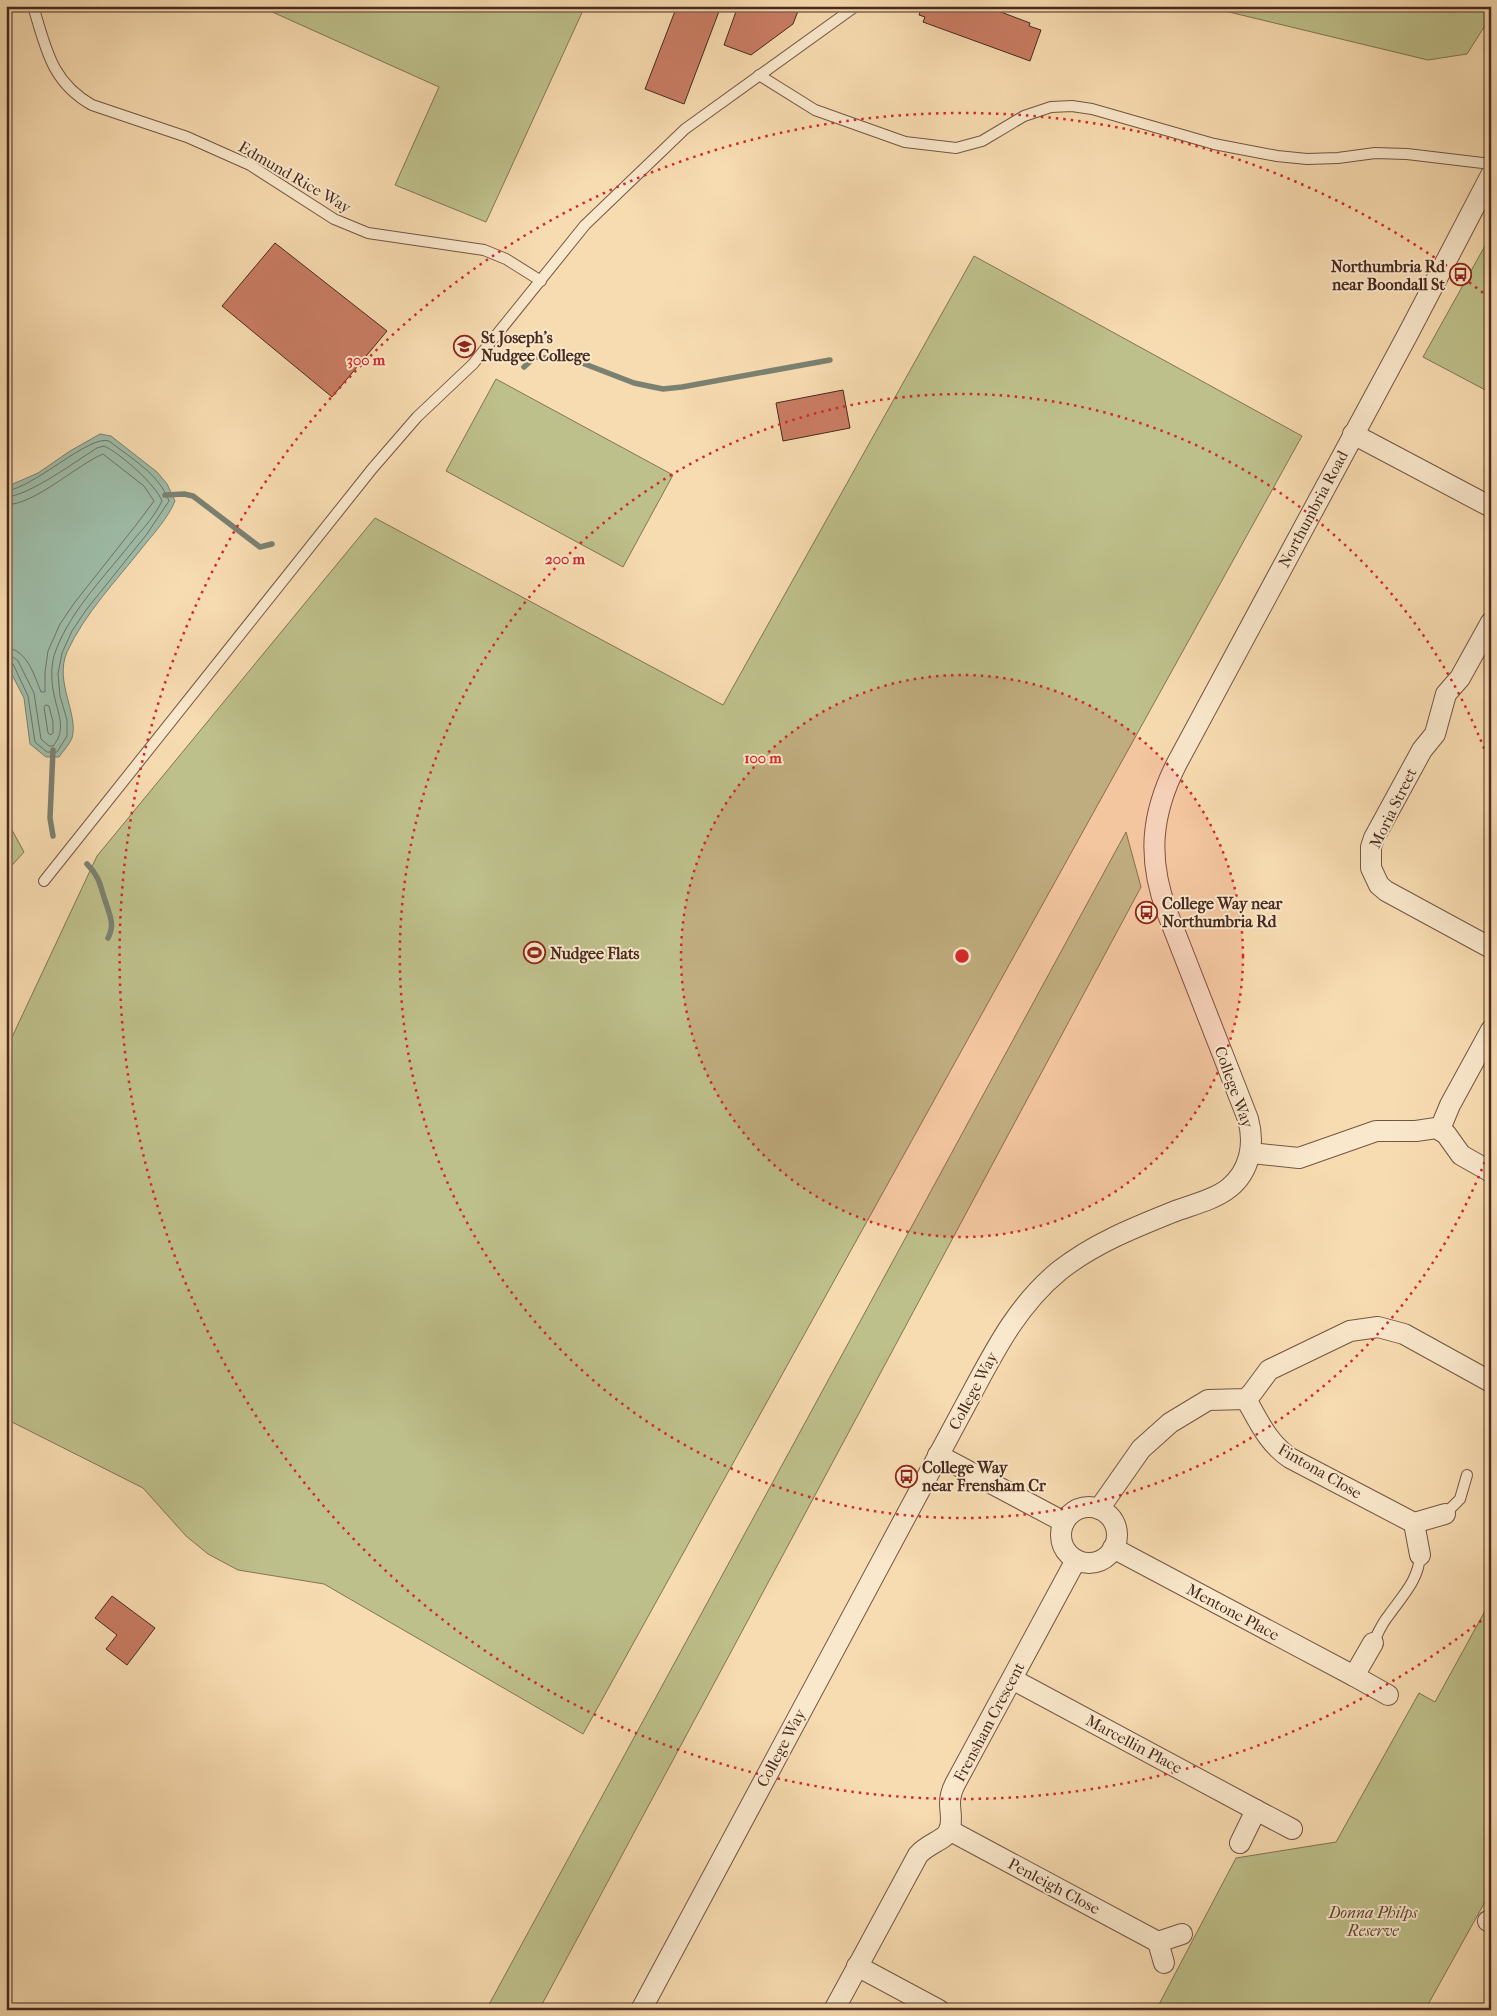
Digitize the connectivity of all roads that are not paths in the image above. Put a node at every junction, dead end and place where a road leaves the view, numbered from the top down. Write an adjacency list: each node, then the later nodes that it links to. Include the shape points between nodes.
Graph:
1 (33, 6): 7 (lane, Edmund Rice Way, via 48,58 56,72 79,97 92,105 187,136 250,165 334,219 368,233 484,250 506,259)
2 (856, 6): 3 (lane)
3 (759, 75): 4 (lane, via 815,110 905,142 956,148 967,146 982,141 1024,116 1050,107 1072,106 1214,144 1276,156 1338,158 1375,153 1407,154); 7 (lane, via 678,136 585,225)
4 (1491, 164)
5 (1491, 176): 6 (street, Northumbria Road)
6 (1485, 201): 8 (street, Northumbria Road)
7 (541, 281): 12 (lane, via 473,364 417,417 372,469)
8 (1353, 434): 9 (street); 11 (street, Northumbria Road, via 1167,782 1157,814)
9 (1491, 507)
10 (1491, 622): 13 (street, Moria Street, via 1460,678 1446,694 1435,734 1422,750 1374,838 1370,857 1374,877 1386,891)
11 (1154, 849): 16 (street, College Way, via 1162,899 1248,1119 1252,1134)
12 (44, 881)
13 (1491, 948)
14 (1491, 1030): 15 (street)
15 (1440, 1129): 16 (street, via 1376,1131 1299,1158); 17 (street, via 1461,1155)
16 (1251, 1153): 20 (street, College Way, via 1236,1182 1220,1194 1092,1248 1044,1284 999,1342)
17 (1491, 1172)
18 (1491, 1382): 19 (street, via 1404,1334 1384,1328 1364,1328 1350,1330 1277,1365 1263,1376)
19 (1246, 1398): 22 (street, via 1208,1400 1170,1422 1141,1449); 25 (street, Fintona Close, via 1270,1442 1279,1450)
20 (938, 1455): 24 (street); 41 (street, College Way)
21 (1467, 1475): 23 (lane, via 1460,1499)
22 (1100, 1509): 24 (street, via 1076,1510); 26 (street, via 1113,1521 1116,1530)
23 (1445, 1514): 25 (street)
24 (1064, 1522): 28 (street, via 1061,1539)
25 (1414, 1524): 27 (street)
26 (1113, 1548): 28 (street, via 1101,1560); 30 (street, Mentone Place)
27 (1420, 1556): 29 (lane, via 1418,1573 1384,1621)
28 (1076, 1560): 31 (street, Frensham Crescent)
29 (1373, 1643): 30 (street)
30 (1354, 1676): 32 (street, Mentone Place)
31 (1012, 1679): 33 (street, Marcellin Place); 35 (street, Frensham Crescent, via 952,1791)
32 (1388, 1696)
33 (1256, 1810): 34 (street, Marcellin Place); 36 (street)
34 (1292, 1829)
35 (949, 1830): 38 (street, Penleigh Close); 40 (street, via 918,1855)
36 (1240, 1843)
37 (1182, 1934): 38 (street)
38 (1158, 1942): 39 (street)
39 (1164, 1963)
40 (857, 1966): 42 (street); 43 (street)
41 (641, 2010)
42 (834, 2010)
43 (939, 2010)

